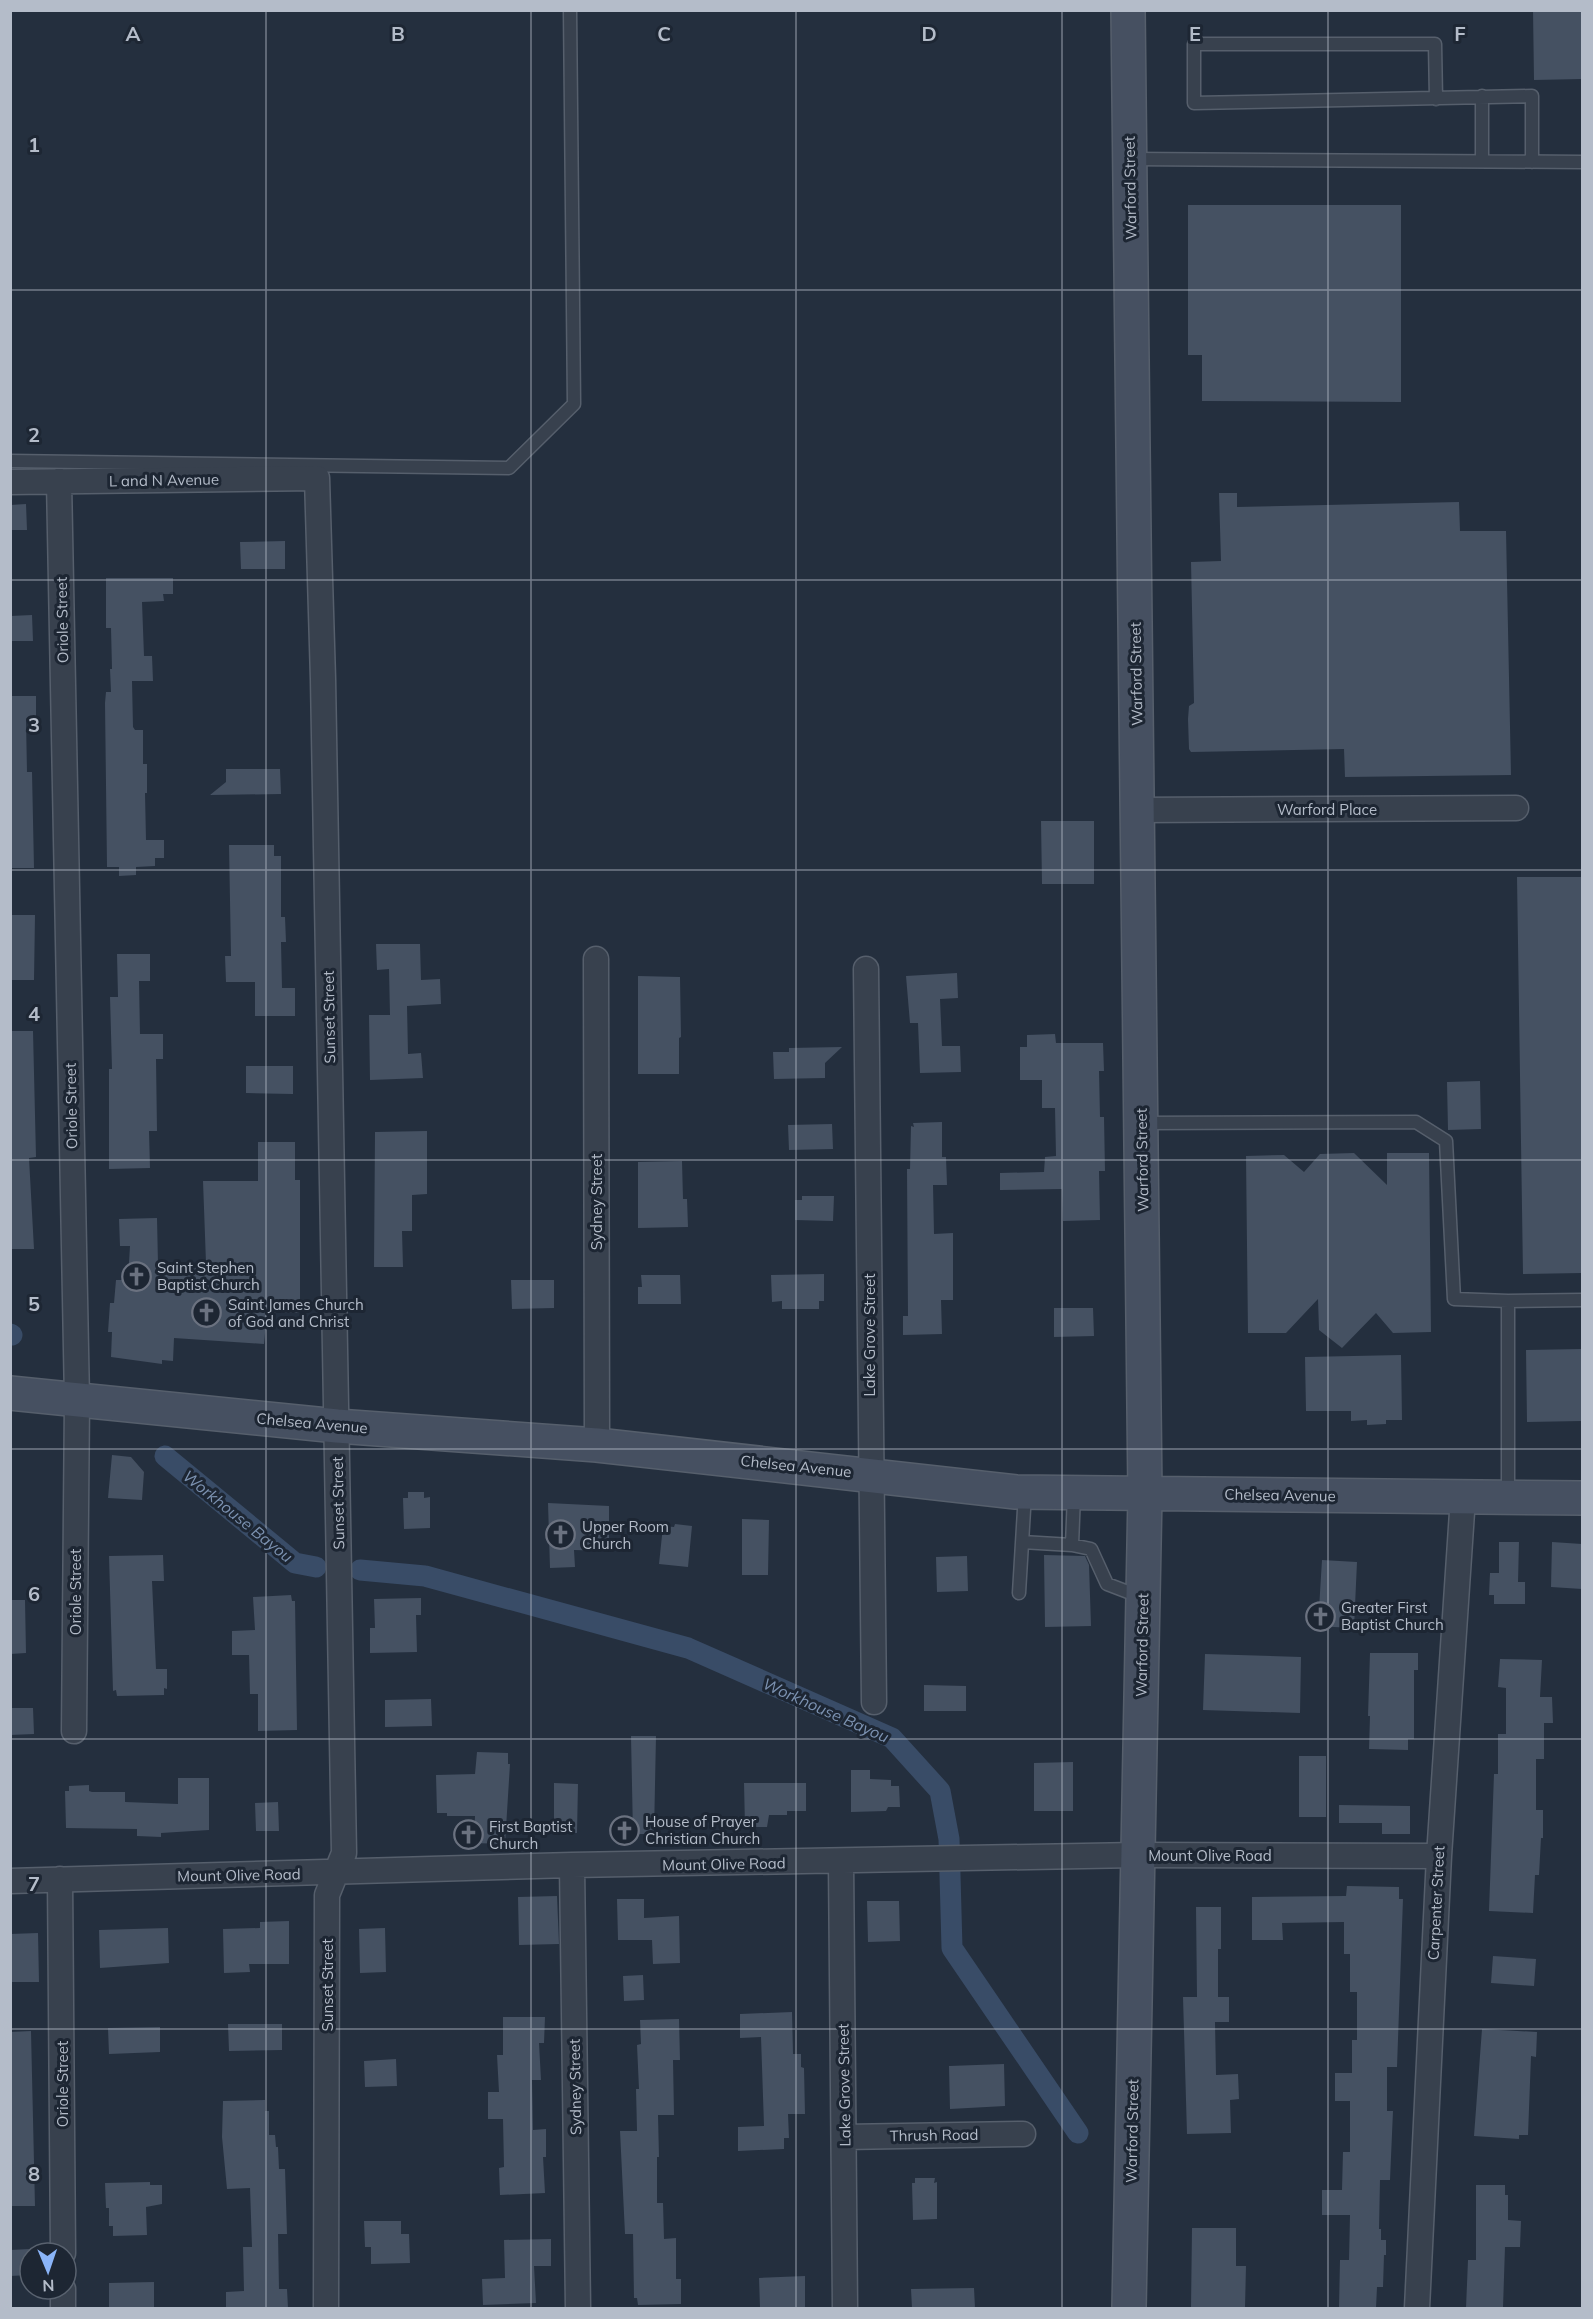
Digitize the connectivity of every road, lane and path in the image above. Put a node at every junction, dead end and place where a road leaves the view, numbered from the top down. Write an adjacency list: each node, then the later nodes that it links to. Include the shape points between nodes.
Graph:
1 (570, 10): 9 (lane, via 574,404 509,468)
2 (1128, 10): 5 (main road, Warford Street)
3 (1482, 96): 4 (lane); 6 (lane); 7 (lane, via 1532,96)
4 (1436, 99): 4 (lane, via 1194,103 1194,45 1435,44)
5 (1130, 159): 6 (lane); 14 (main road, Warford Street)
6 (1482, 162): 7 (lane)
7 (1532, 162): 8 (lane)
8 (1582, 162)
9 (10, 461)
10 (317, 478): 11 (street, L and N Avenue); 22 (street, Sunset Street)
11 (59, 481): 12 (street, L and N Avenue); 21 (street, Oriole Street)
12 (10, 482)
13 (1515, 808): 14 (street, Warford Place)
14 (1138, 810): 17 (main road, Warford Street)
15 (596, 959): 23 (street, Sydney Street)
16 (866, 969): 24 (street, Lake Grove Street)
17 (1141, 1124): 19 (lane, via 1416,1122 1446,1141 1454,1299); 27 (main road, Warford Street)
18 (1582, 1300): 19 (lane)
19 (1508, 1301): 29 (lane)
20 (10, 1393): 21 (main road, Chelsea Avenue)
21 (77, 1400): 22 (main road, Chelsea Avenue); 36 (street, Oriole Street)
22 (337, 1426): 23 (main road, Chelsea Avenue); 41 (street, Sunset Street, via 344,1853)
23 (597, 1445): 24 (main road, Chelsea Avenue)
24 (871, 1474): 25 (main road, Chelsea Avenue); 35 (street, Lake Grove Street)
25 (1025, 1492): 26 (main road, Chelsea Avenue); 31 (lane)
26 (1074, 1493): 27 (main road, Chelsea Avenue); 32 (lane)
27 (1145, 1494): 28 (main road, Chelsea Avenue); 34 (main road, Warford Street)
28 (1462, 1497): 29 (main road, Chelsea Avenue); 38 (street, Carpenter Street)
29 (1508, 1497): 30 (main road, Chelsea Avenue)
30 (1582, 1498)
31 (1022, 1542): 32 (lane); 33 (lane)
32 (1072, 1545): 34 (lane, via 1091,1549 1107,1584)
33 (1019, 1593)
34 (1143, 1598): 37 (main road, Warford Street)
35 (874, 1702)
36 (74, 1731)
37 (1137, 1855): 38 (street, Mount Olive Road); 39 (street, Mount Olive Road); 50 (main road, Warford Street)
38 (1438, 1856): 51 (street, Carpenter Street)
39 (841, 1862): 40 (street, Mount Olive Road); 45 (street, Lake Grove Street)
40 (572, 1865): 41 (street, Mount Olive Road); 48 (street, Sydney Street)
41 (335, 1873): 42 (street, Mount Olive Road); 47 (street, Sunset Street, via 327,1896)
42 (60, 1880): 43 (street, Mount Olive Road); 46 (street, Oriole Street)
43 (10, 1881)
44 (1023, 2134): 45 (street, Thrush Road)
45 (844, 2137): 49 (street, Lake Grove Street)
46 (63, 2241)
47 (326, 2308)
48 (578, 2308)
49 (845, 2308)
50 (1130, 2308)
51 (1417, 2308)

